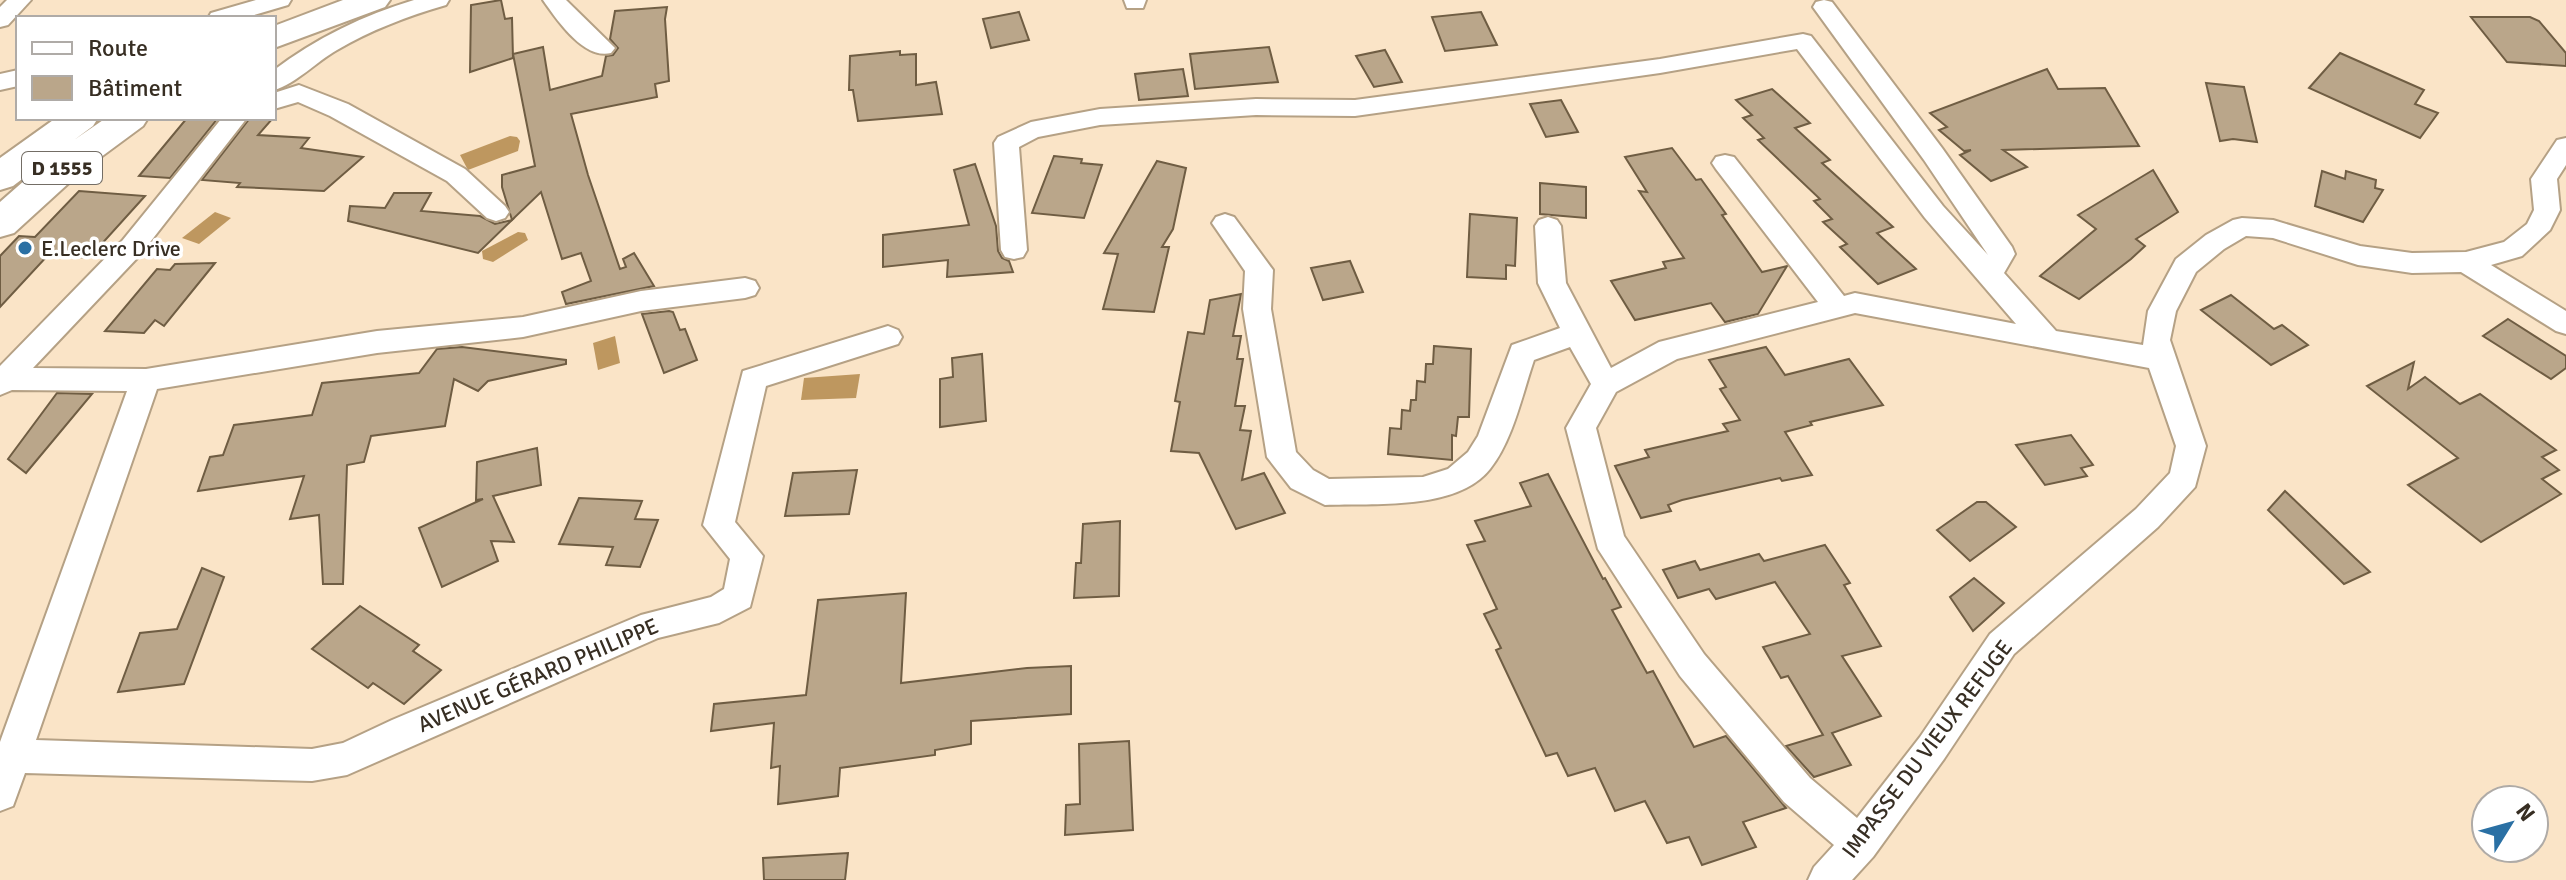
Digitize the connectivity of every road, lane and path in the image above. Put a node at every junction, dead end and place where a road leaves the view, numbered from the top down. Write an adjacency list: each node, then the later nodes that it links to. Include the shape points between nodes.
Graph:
1 (20, 0): 10 (street)
2 (280, 0): 8 (street)
3 (317, 0): 9 (main road)
4 (373, 0): 11 (main road)
5 (438, 0): 13 (street, via 346,34)
6 (554, 0): 12 (street)
7 (1824, 7): 27 (street, via 2002,254)
8 (226, 16)
9 (276, 16)
10 (0, 20)
11 (276, 37)
12 (603, 48)
13 (276, 80)
14 (276, 100): 21 (street, via 299,93 339,110 456,175)
15 (77, 120): 20 (main road, D 1555)
16 (127, 120): 23 (main road, D 1555, via 69,162)
17 (235, 121): 36 (street, via 131,248)
18 (2566, 146): 26 (street, via 2544,179 2547,210 2537,230 2513,249)
19 (1725, 163): 29 (street)
20 (0, 177)
21 (496, 212)
22 (1225, 223): 31 (street, via 1259,270 1257,309 1282,457 1302,479 1325,492 1423,489 1458,479 1479,461 1492,438 1522,353)
23 (0, 224)
24 (1548, 226): 31 (street, via 1552,283)
25 (1014, 250): 27 (street, via 1007,143 1031,130 1100,117 1256,107 1355,108 1803,41 1934,212)
26 (2466, 262): 30 (street); 34 (street, IMPASSE DU VIEUX REFUGE, via 2358,255 2273,229 2242,227 2186,266 2162,311 2156,340)
27 (1990, 273): 33 (street)
28 (745, 288): 35 (street, via 641,301 523,327 377,342)
29 (1837, 307): 33 (street, via 1855,303); 37 (street, via 1669,350)
30 (2566, 324)
31 (1576, 333): 37 (street)
32 (888, 337): 38 (street, AVENUE GÉRARD PHILIPPE, via 753,379 719,525 747,556 738,597 719,609 653,625 347,759 312,765)
33 (2047, 340): 34 (street)
34 (2160, 359): 40 (street, IMPASSE DU VIEUX REFUGE, via 2191,446 2184,478 2147,518 2002,644)
35 (146, 380): 36 (street); 38 (street)
36 (4, 381)
37 (1606, 384): 40 (street, via 1581,428 1609,540 1702,676 1797,790)
38 (13, 756): 39 (street)
39 (0, 794)
40 (1860, 844): 41 (street, IMPASSE DU VIEUX REFUGE)
41 (1827, 880)

